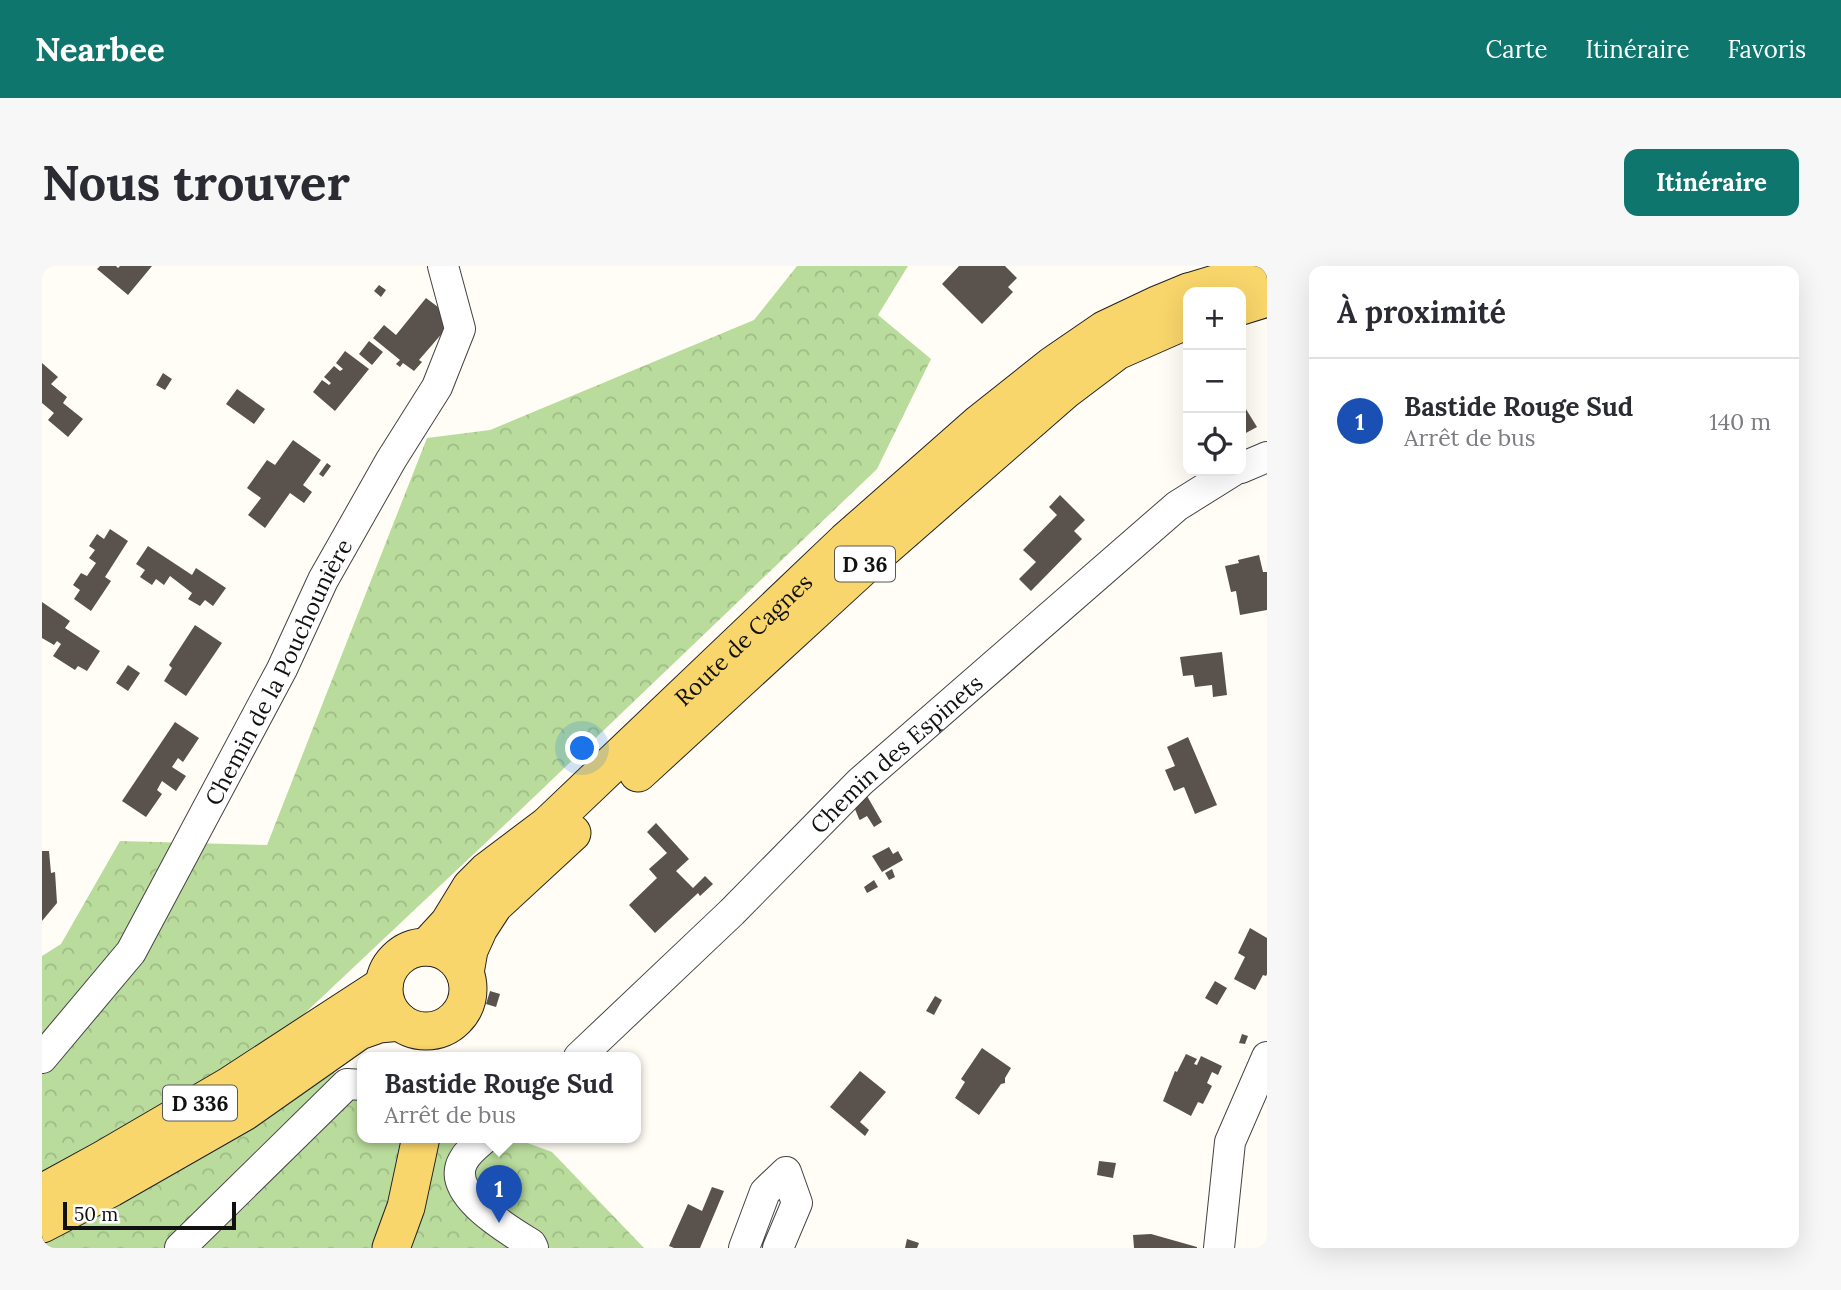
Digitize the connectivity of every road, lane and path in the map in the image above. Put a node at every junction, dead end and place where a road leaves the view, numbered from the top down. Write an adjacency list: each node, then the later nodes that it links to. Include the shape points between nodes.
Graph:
1 (443, 266): 17 (street, Chemin de la Pouchounière, via 460,330 437,387 323,580 282,669 131,952)
2 (1267, 268): 3 (main road, Route de Cagnes / D 36)
3 (1205, 287)
4 (1183, 294): 11 (main road, Route de Cagnes / D 36, via 1104,330 980,423 846,541 548,825 487,871)
5 (1267, 298): 6 (main road)
6 (1246, 304)
7 (1183, 323): 12 (main road, Route de Cagnes / D 36, via 1118,351 1064,391 868,562 494,905 469,950)
8 (1267, 457): 9 (street)
9 (1246, 466)
10 (1225, 476): 15 (street, Chemin des Espinets, via 1177,506 860,782)
11 (426, 947): 12 (main road, via 449,955); 13 (main road, via 398,958)
12 (465, 973): 14 (main road, via 467,1000 462,1012)
13 (384, 985): 14 (main road, via 390,1012); 21 (main road, D 336, via 229,1086)
14 (425, 1039): 22 (main road, D 336, via 379,1024 359,1031 244,1112)
15 (584, 1052)
16 (1267, 1057): 28 (street, via 1230,1142)
17 (42, 1058)
18 (357, 1085): 23 (street, via 347,1084)
19 (420, 1143): 24 (main road, via 406,1207)
20 (479, 1143): 25 (street, via 462,1162 460,1177 468,1196)
21 (42, 1193)
22 (42, 1224)
23 (180, 1248)
24 (391, 1248)
25 (533, 1248)
26 (744, 1248): 27 (street, via 765,1192 786,1172 797,1203)
27 (778, 1248)
28 (1219, 1248)

